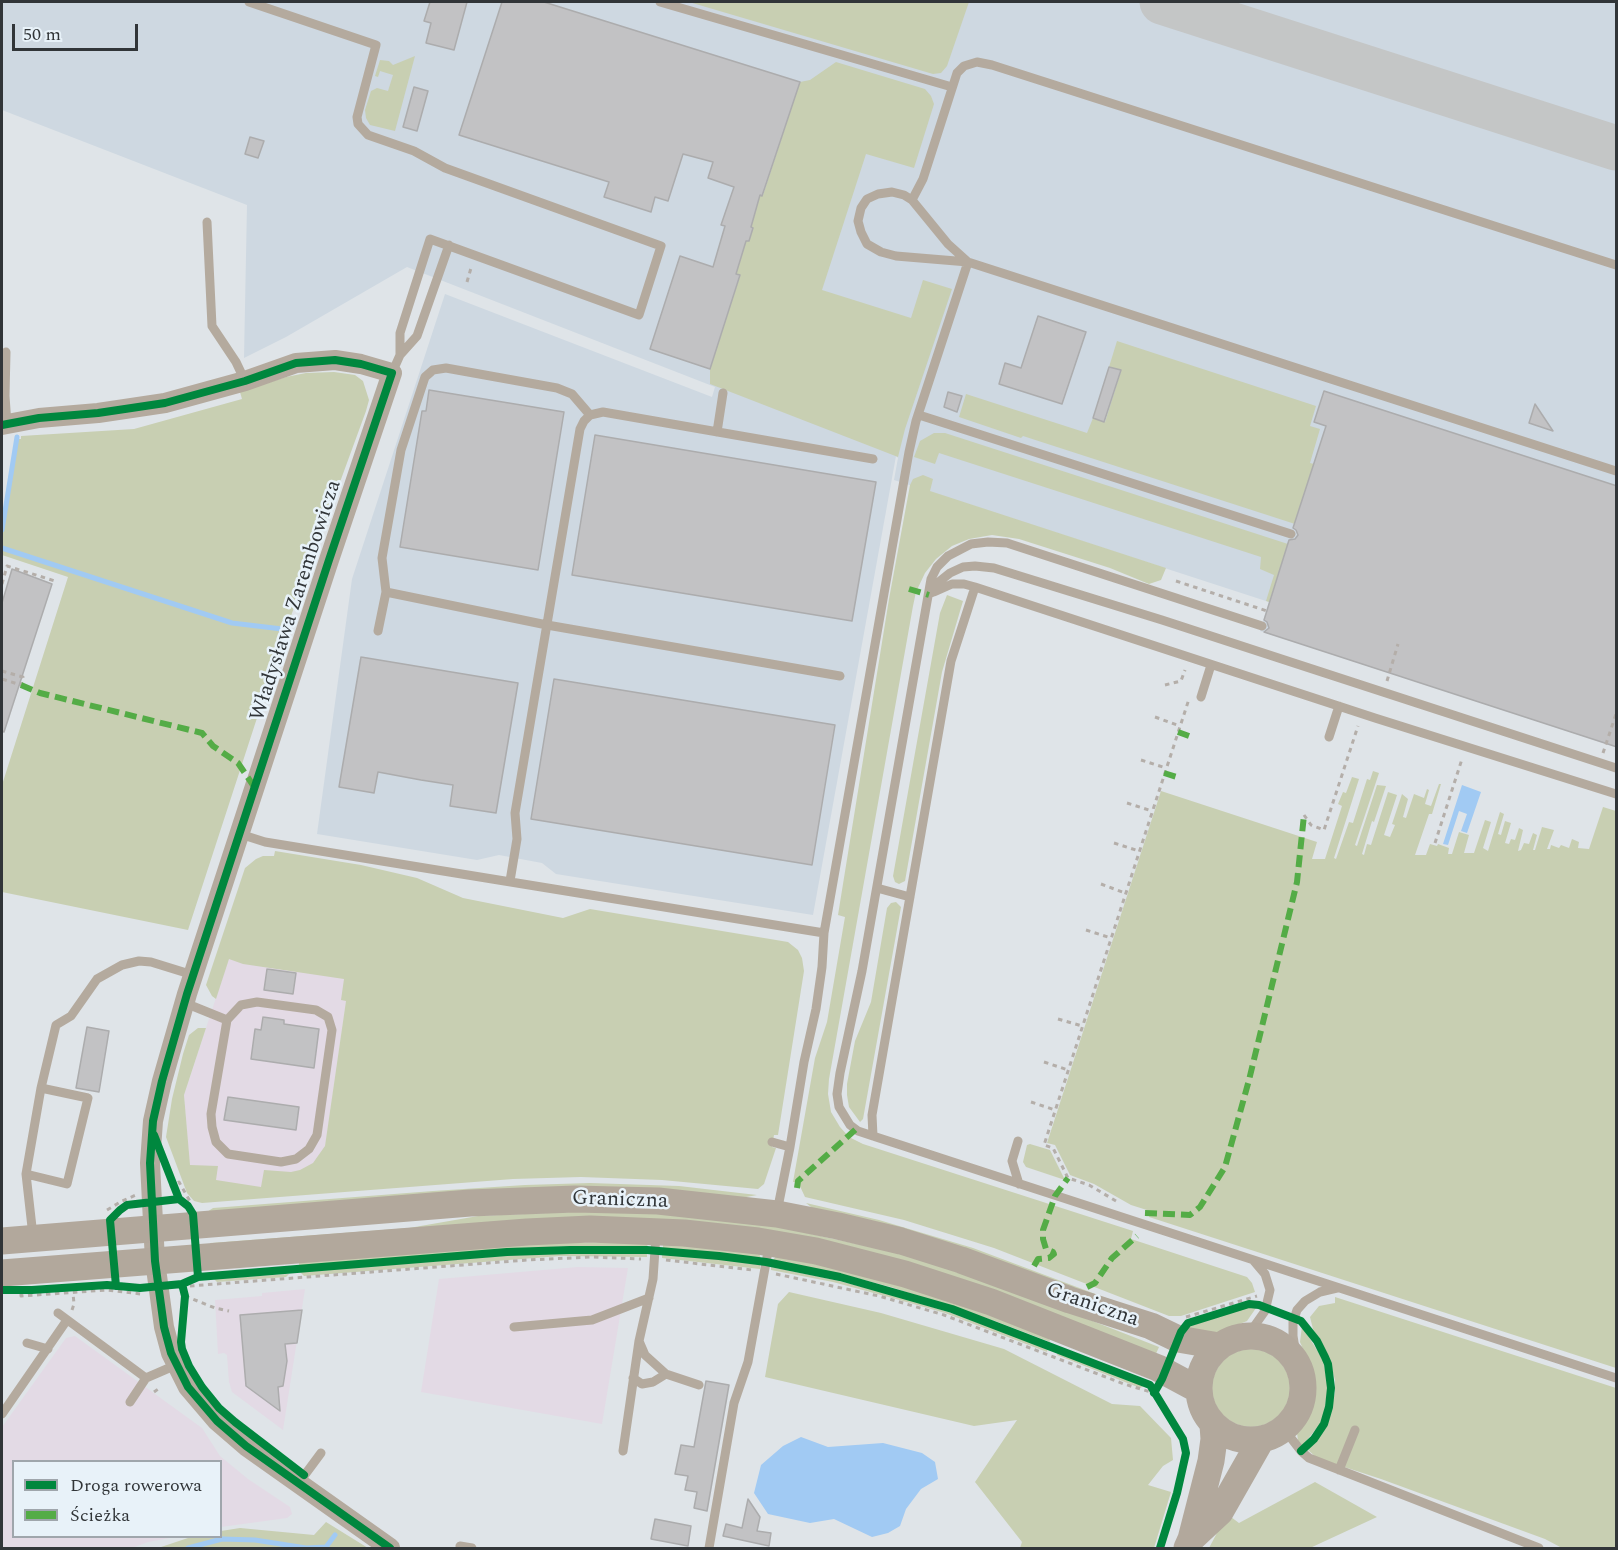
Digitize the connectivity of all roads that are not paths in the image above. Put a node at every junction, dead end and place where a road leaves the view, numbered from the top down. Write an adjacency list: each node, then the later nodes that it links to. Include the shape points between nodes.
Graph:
1 (249, 2): 6 (lane, via 376,45 357,117 368,135 445,168 661,246 639,315)
2 (660, 2): 3 (lane)
3 (952, 87): 4 (lane, via 923,179); 8 (lane, via 964,66 984,63)
4 (912, 200): 7 (lane); 7 (lane, via 892,192 867,200 858,221 867,244 896,256)
5 (207, 222): 11 (lane, via 212,326)
6 (449, 245): 10 (lane, via 417,336); 10 (lane, via 430,239 400,333)
7 (968, 262): 14 (lane); 18 (lane)
8 (1617, 265)
9 (6, 352): 15 (lane)
10 (396, 364): 11 (street, via 316,360); 33 (street, Władysława Zarembowicza)
11 (245, 381): 15 (street, via 165,403)
12 (723, 393): 16 (lane)
13 (590, 415): 16 (lane, via 603,412); 21 (lane, via 572,394 557,388 446,368 433,370 425,377 401,450 382,558); 23 (lane, via 580,429)
14 (918, 415): 19 (lane); 37 (lane)
15 (4, 424)
16 (717, 432): 17 (lane)
17 (873, 459)
18 (1617, 471)
19 (1292, 534)
20 (975, 586): 22 (lane, via 952,584); 26 (lane); 36 (lane, via 951,661)
21 (386, 592): 23 (lane); 25 (lane)
22 (929, 595): 24 (lane, via 931,579 948,556 971,544 997,541); 31 (lane, via 940,581 963,567 994,568); 35 (lane)
23 (547, 625): 27 (lane); 34 (lane, via 515,813 517,839)
24 (1262, 626)
25 (378, 631)
26 (1210, 665): 28 (lane); 29 (lane)
27 (840, 676)
28 (1201, 697)
29 (1339, 706): 30 (lane); 32 (lane)
30 (1329, 737)
31 (1617, 768)
32 (1617, 794)
33 (240, 834): 34 (lane, via 265,842); 38 (street, Władysława Zarembowicza)
34 (510, 881): 37 (lane)
35 (877, 888): 36 (lane); 42 (lane, via 837,1094 839,1107 850,1125)
36 (910, 897): 42 (lane, via 872,1115)
37 (824, 933): 45 (lane, via 816,1009)
38 (194, 975): 39 (street, Władysława Zarembowicza); 41 (lane, via 140,961 105,973 71,1016 56,1025)
39 (185, 1003): 40 (lane); 49 (street, Władysława Zarembowicza, via 153,1121)
40 (227, 1020): 40 (lane, via 241,1005 257,1002 316,1010 328,1017 332,1030 318,1135 297,1159 281,1162 228,1154 216,1142 211,1114)
41 (41, 1088): 46 (lane); 46 (lane, via 88,1098 67,1184)
42 (873, 1136): 47 (lane)
43 (1018, 1141): 47 (lane, via 1012,1161)
44 (772, 1142): 45 (lane)
45 (790, 1147): 48 (lane)
46 (26, 1174): 50 (lane)
47 (1018, 1184): 54 (lane)
48 (777, 1214): 49 (main road, Graniczna, via 658,1201 575,1199 470,1203); 65 (main road, Graniczna, via 901,1241 1151,1326 1181,1329)
49 (153, 1229): 50 (main road, Graniczna); 55 (street, Władysława Zarembowicza)
50 (33, 1238): 51 (main road, Graniczna)
51 (2, 1240)
52 (770, 1243): 53 (main road, Graniczna); 73 (main road, Graniczna, via 905,1274 991,1302); 90 (lane, via 748,1362 734,1403)
53 (655, 1247): 55 (main road, Graniczna, via 590,1229 527,1232); 58 (lane)
54 (1254, 1261): 57 (lane); 62 (lane, via 1265,1274 1270,1290 1266,1308)
55 (153, 1281): 56 (main road, Graniczna); 68 (street, Władysława Zarembowicza)
56 (5, 1282)
57 (1337, 1288): 67 (lane, via 1320,1292 1297,1310 1293,1336); 72 (lane)
58 (649, 1298): 61 (lane, via 592,1320); 63 (lane)
59 (58, 1313): 60 (lane)
60 (69, 1317): 66 (lane); 70 (lane)
61 (514, 1327)
62 (1248, 1335): 65 (main road); 67 (main road, via 1276,1342)
63 (639, 1341): 69 (lane, via 645,1355); 71 (lane)
64 (27, 1343): 66 (lane)
65 (1219, 1346): 75 (main road, via 1202,1370)
66 (48, 1349): 77 (lane)
67 (1297, 1361): 80 (main road, via 1304,1397 1297,1414)
68 (176, 1365): 70 (lane); 85 (street, Władysława Zarembowicza, via 197,1400 217,1421)
69 (666, 1374): 71 (lane, via 642,1384); 74 (lane)
70 (146, 1378): 76 (lane)
71 (633, 1378): 81 (lane)
72 (1617, 1378)
73 (1160, 1383): 75 (main road, Graniczna); 84 (main road, via 1176,1385 1192,1416 1202,1447)
74 (699, 1385)
75 (1199, 1390): 78 (main road)
76 (130, 1402)
77 (2, 1414)
78 (1213, 1425): 80 (main road, via 1247,1440); 84 (main road)
79 (1355, 1430): 83 (lane)
80 (1272, 1435): 83 (lane); 86 (main road, via 1220,1512)
81 (623, 1451)
82 (321, 1453): 85 (lane)
83 (1339, 1470): 91 (lane)
84 (1206, 1480): 86 (main road)
85 (298, 1484): 87 (street, Władysława Zarembowicza)
86 (1189, 1544)
87 (390, 1548)
88 (464, 1548): 89 (lane, via 460,1546)
89 (472, 1548)
90 (710, 1548)
91 (1539, 1548)

